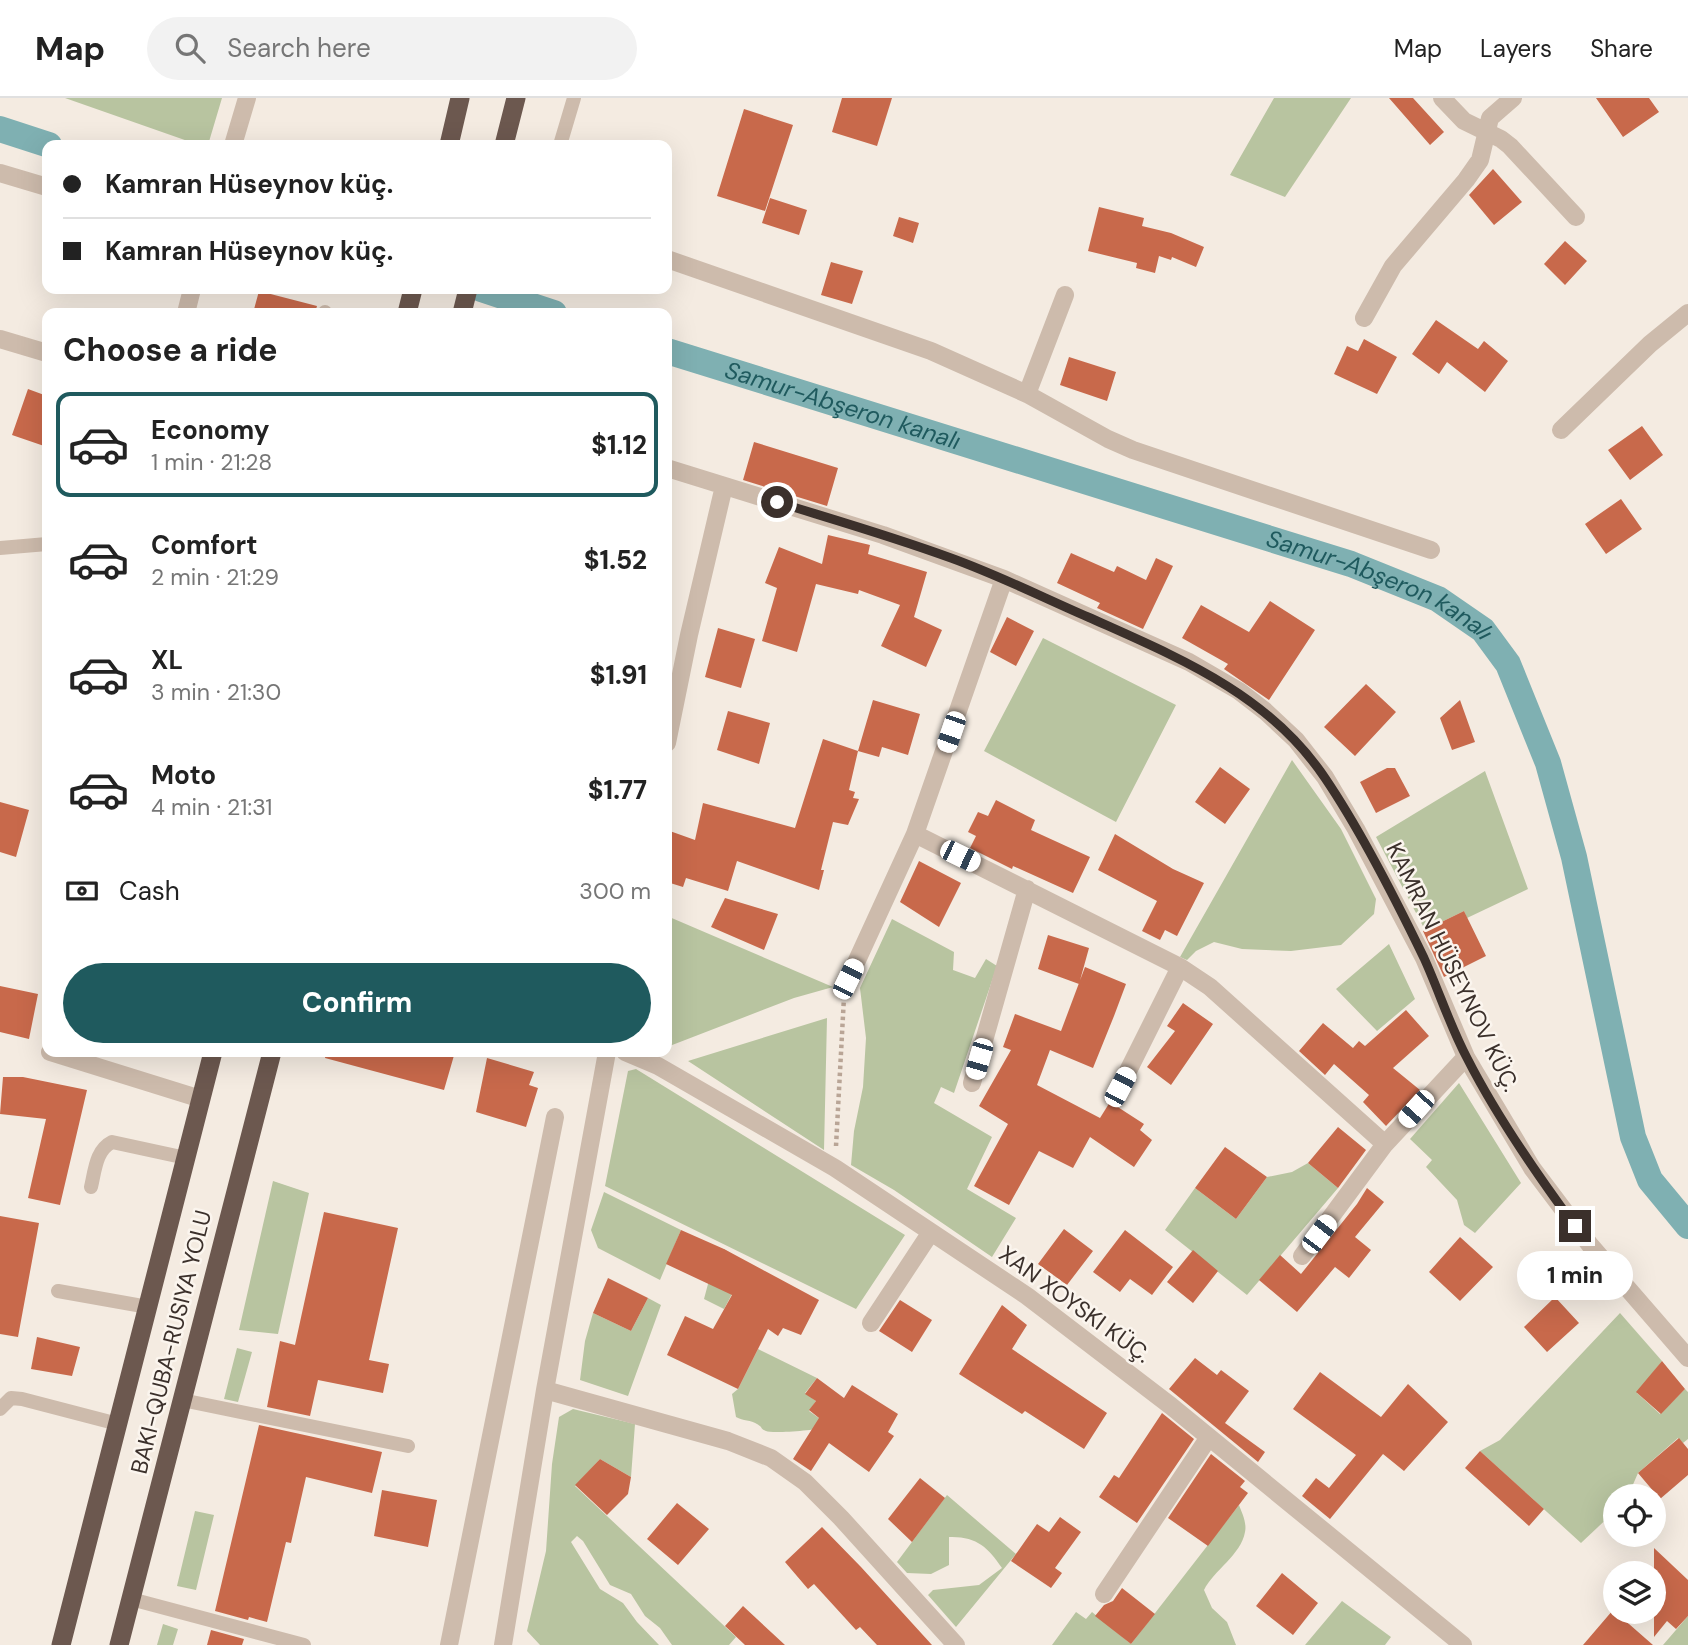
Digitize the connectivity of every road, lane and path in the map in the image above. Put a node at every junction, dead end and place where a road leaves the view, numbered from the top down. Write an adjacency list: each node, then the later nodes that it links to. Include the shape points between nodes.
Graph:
1 (247, 98): 8 (street)
2 (460, 98): 9 (highway)
3 (516, 98): 10 (highway)
4 (574, 98): 11 (lane)
5 (1441, 98): 7 (street, via 1464,121)
6 (1513, 98): 7 (street, via 1490,118)
7 (1486, 132): 14 (street, via 1510,146); 18 (street, via 1480,160 1393,266)
8 (234, 140)
9 (450, 140)
10 (505, 140)
11 (561, 140)
12 (0, 173): 13 (street)
13 (42, 186)
14 (1576, 217)
15 (672, 261): 21 (street, via 931,351)
16 (1065, 295): 21 (street)
17 (1688, 313): 22 (street)
18 (1364, 318)
19 (0, 339): 20 (street)
20 (42, 352)
21 (1027, 394): 27 (street, via 1133,450)
22 (1562, 430)
23 (672, 470): 24 (street, KAMRAN HÜSEYNOV KÜÇ.)
24 (724, 486): 28 (street, KAMRAN HÜSEYNOV KÜÇ., via 883,535); 29 (street)
25 (42, 544): 26 (lane)
26 (0, 548)
27 (1431, 550)
28 (1004, 579): 30 (street); 39 (street, KAMRAN HÜSEYNOV KÜÇ., via 1189,662 1239,691 1296,740 1356,828 1424,958)
29 (672, 718)
30 (915, 834): 31 (street); 33 (street)
31 (1027, 889): 32 (street); 40 (street)
32 (1180, 967): 41 (street); 44 (street, via 1210,987)
33 (848, 979): 46 (path)
34 (79, 1057): 42 (street)
35 (213, 1057): 42 (highway)
36 (271, 1057): 55 (highway)
37 (606, 1057): 54 (street)
38 (637, 1057): 46 (street, XAN XOYSKI KÜÇ.)
39 (1466, 1057): 44 (street); 53 (street, KAMRAN HÜSEYNOV KÜÇ., via 1532,1168 1590,1245)
40 (972, 1083)
41 (1120, 1087)
42 (201, 1099): 45 (highway)
43 (555, 1117): 65 (street)
44 (1385, 1144): 49 (street)
45 (186, 1158): 47 (lane, via 112,1142 99,1155); 51 (highway)
46 (835, 1168): 48 (street, XAN XOYSKI KÜÇ.)
47 (92, 1187)
48 (931, 1231): 52 (street); 58 (street, XAN XOYSKI KÜÇ., via 1027,1296)
49 (1302, 1256)
50 (58, 1291): 51 (lane)
51 (148, 1307): 57 (highway)
52 (871, 1323)
53 (1688, 1358)
54 (545, 1390): 66 (street); 67 (street, via 728,1441 771,1458 805,1482)
55 (182, 1400): 59 (lane); 61 (highway)
56 (0, 1409): 57 (lane, via 10,1398 22,1399)
57 (118, 1424): 62 (highway)
58 (1209, 1437): 60 (street); 68 (street, XAN XOYSKI KÜÇ.)
59 (408, 1446)
60 (1104, 1594)
61 (131, 1599): 63 (highway); 64 (lane)
62 (61, 1645)
63 (118, 1645)
64 (304, 1645)
65 (449, 1645)
66 (503, 1645)
67 (956, 1645)
68 (1464, 1645)

